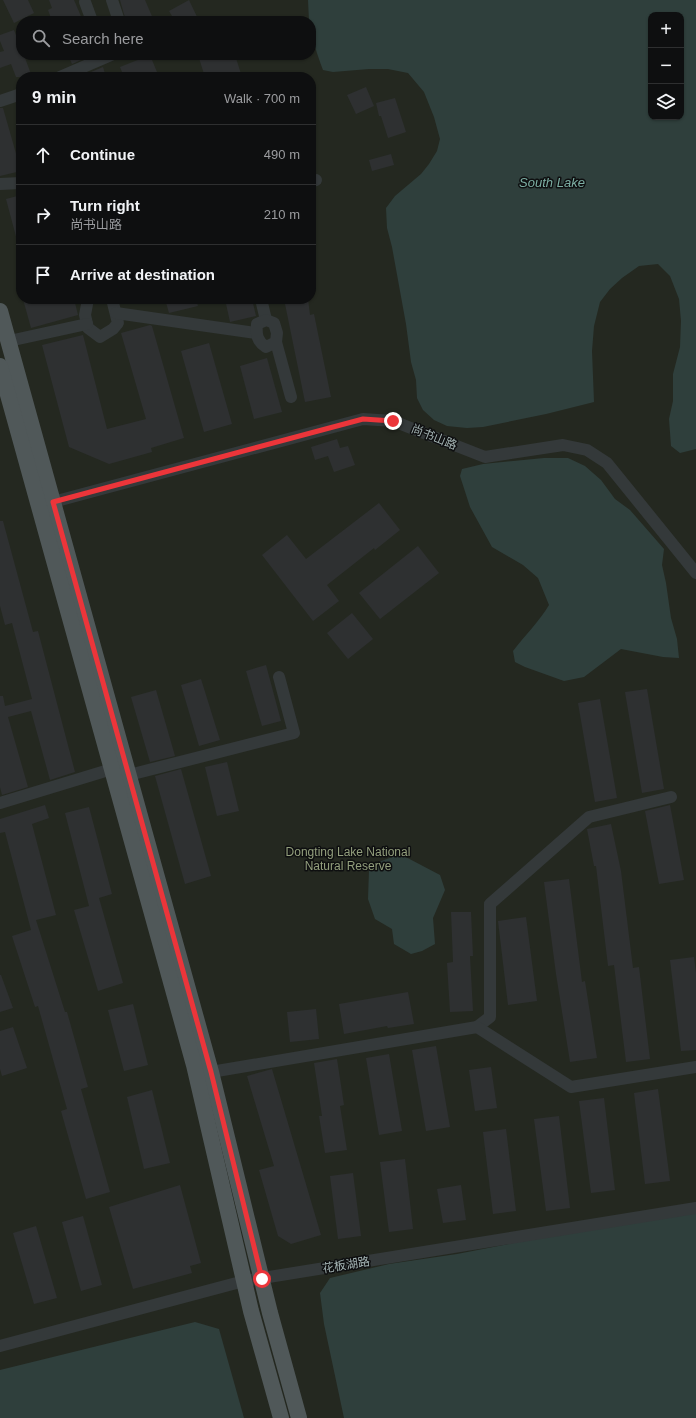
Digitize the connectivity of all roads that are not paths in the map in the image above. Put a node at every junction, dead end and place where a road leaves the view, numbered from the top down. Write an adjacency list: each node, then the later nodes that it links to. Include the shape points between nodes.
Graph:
1 (112, 0): 4 (street)
2 (85, 2): 3 (street)
3 (90, 16)
4 (117, 16)
5 (98, 60): 6 (street)
6 (71, 72)
7 (16, 96): 8 (street)
8 (0, 101)
9 (16, 183): 10 (street)
10 (0, 184)
11 (89, 304): 17 (street, via 85,315)
12 (113, 304): 15 (street)
13 (262, 304): 16 (street)
14 (0, 311): 19 (main road)
15 (116, 313): 17 (street, via 118,323 100,337 88,328); 18 (street)
16 (266, 320): 18 (street, via 257,324); 20 (street, via 274,323 278,333)
17 (87, 324): 19 (street)
18 (256, 333): 20 (street, via 259,342 266,347)
19 (8, 341): 23 (main road)
20 (276, 342): 22 (street)
21 (0, 366): 26 (main road)
22 (291, 397)
23 (53, 502): 24 (street, 尚书山路, via 363,419 393,421 485,457 564,445 587,450 607,463); 27 (main road)
24 (696, 573)
25 (279, 677): 27 (street, via 294,733)
26 (112, 769): 29 (street); 35 (main road, via 194,1065)
27 (129, 775): 32 (main road)
28 (671, 797): 30 (street, via 589,817 490,904 490,1017)
29 (0, 803)
30 (477, 1027): 31 (street, via 571,1087); 32 (street)
31 (696, 1067)
32 (211, 1072): 34 (main road)
33 (696, 1208): 34 (street, 花板湖路)
34 (262, 1279): 35 (street, 花板湖路); 38 (main road)
35 (244, 1281): 36 (street, 花板湖路); 37 (main road)
36 (0, 1346)
37 (281, 1418)
38 (299, 1418)

